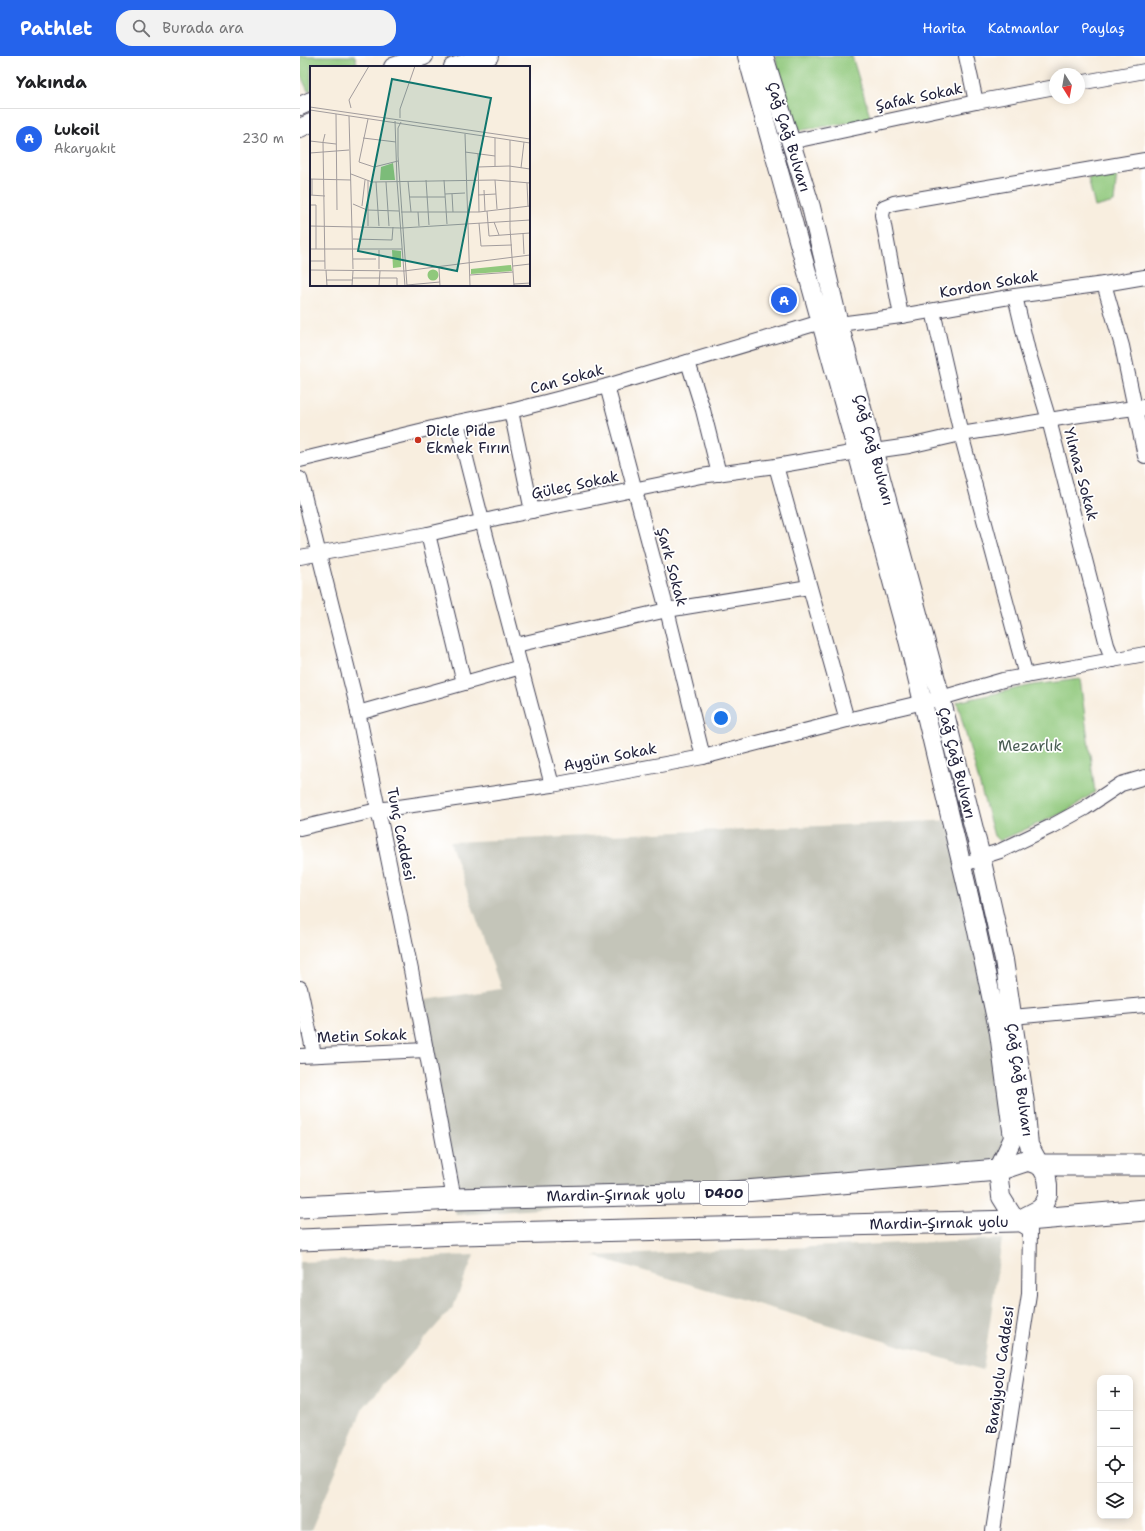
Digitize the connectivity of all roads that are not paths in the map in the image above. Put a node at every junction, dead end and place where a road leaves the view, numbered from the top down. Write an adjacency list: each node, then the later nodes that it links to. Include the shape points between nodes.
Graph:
1 (424, 56): 6 (main road)
2 (489, 56): 7 (main road)
3 (747, 56): 23 (main road, Çağ Çağ Bulvarı)
4 (764, 56): 16 (main road, Çağ Çağ Bulvarı)
5 (966, 56): 12 (street)
6 (396, 66)
7 (456, 66)
8 (1145, 71): 9 (street)
9 (1085, 82)
10 (1049, 89): 12 (street, Şafak Sokak)
11 (310, 101): 13 (main road)
12 (976, 102): 16 (street, Şafak Sokak)
13 (300, 106)
14 (310, 123): 15 (main road)
15 (300, 128)
16 (790, 142): 24 (main road, Çağ Çağ Bulvarı, via 810,207)
17 (1145, 160): 22 (street, via 894,203 884,207 882,215)
18 (1145, 277): 19 (street, Kordon Sokak)
19 (1104, 284): 20 (street, Kordon Sokak); 27 (street)
20 (1015, 296): 21 (street, Kordon Sokak); 29 (street, Yılmaz Sokak, via 1028,352)
21 (933, 311): 22 (street, Kordon Sokak); 31 (street)
22 (902, 316): 24 (street, Kordon Sokak)
23 (821, 322): 24 (street, Can Sokak); 25 (street, Can Sokak); 32 (main road, Çağ Çağ Bulvarı)
24 (839, 324): 32 (main road, Çağ Çağ Bulvarı)
25 (688, 362): 26 (street, Can Sokak); 36 (street)
26 (607, 386): 28 (street, Can Sokak); 38 (street, Şark Sokak)
27 (1140, 409): 29 (street, Güleç Sokak); 33 (street)
28 (511, 411): 30 (street, Can Sokak); 39 (street)
29 (1050, 420): 31 (street, Güleç Sokak); 48 (street, Yılmaz Sokak)
30 (457, 422): 34 (street, Can Sokak); 40 (street)
31 (961, 434): 32 (street, Güleç Sokak, via 909,446); 50 (street)
32 (865, 451): 35 (street, Güleç Sokak); 52 (main road, Çağ Çağ Bulvarı); 53 (main road, Çağ Çağ Bulvarı)
33 (1145, 456)
34 (300, 460)
35 (776, 466): 36 (street, Güleç Sokak); 44 (street)
36 (719, 474): 38 (street, Güleç Sokak)
37 (300, 479): 42 (street, Tunç Caddesi)
38 (634, 490): 39 (street, Güleç Sokak); 45 (street, Şark Sokak)
39 (532, 511): 40 (street, Güleç Sokak)
40 (482, 521): 41 (street, Güleç Sokak); 46 (street)
41 (428, 534): 42 (street, Güleç Sokak); 51 (street)
42 (320, 553): 43 (street, Güleç Sokak); 54 (street, Tunç Caddesi)
43 (300, 557)
44 (810, 587): 45 (street); 55 (street)
45 (667, 610): 46 (street); 56 (street, Şark Sokak)
46 (516, 645): 49 (street)
47 (1145, 654): 48 (street, Aygün Sokak)
48 (1113, 660): 50 (street, Aygün Sokak)
49 (521, 667): 51 (street); 58 (street)
50 (1026, 676): 52 (street, Aygün Sokak)
51 (464, 683): 54 (street)
52 (941, 698): 53 (street, Aygün Sokak); 61 (main road, Çağ Çağ Bulvarı)
53 (924, 703): 55 (street, Aygün Sokak); 62 (main road, Çağ Çağ Bulvarı)
54 (358, 713): 59 (street, Tunç Caddesi)
55 (847, 720): 56 (street, Aygün Sokak)
56 (703, 757): 58 (street, Aygün Sokak)
57 (1145, 777): 61 (street, via 1121,784 1052,826 1000,851)
58 (552, 785): 59 (street, Aygün Sokak)
59 (378, 810): 60 (street, Aygün Sokak); 66 (street, Tunç Caddesi)
60 (300, 828)
61 (981, 857): 62 (street); 65 (main road, Çağ Çağ Bulvarı, via 1004,960)
62 (962, 866): 71 (main road, Çağ Çağ Bulvarı, via 999,1033 1013,1138)
63 (300, 988): 67 (street)
64 (1145, 1004): 65 (street)
65 (1012, 1017): 70 (main road, Çağ Çağ Bulvarı, via 1029,1145)
66 (426, 1050): 67 (street, Metin Sokak); 72 (street, Tunç Caddesi)
67 (314, 1054): 68 (street, Metin Sokak)
68 (300, 1056)
69 (1145, 1165): 70 (highway, Mardin-Şırnak yolu / D400)
70 (1040, 1166): 71 (highway, Mardin-Şırnak yolu / D400, via 1028,1160); 75 (main road, Çağ Çağ Bulvarı, via 1047,1178 1048,1195 1039,1209)
71 (998, 1170): 72 (highway, Mardin-Şırnak yolu / D400, via 720,1193); 75 (main road, via 1001,1198)
72 (454, 1199): 73 (highway, Mardin-Şırnak yolu / D400)
73 (300, 1207)
74 (1145, 1210): 75 (highway, Mardin-Şırnak yolu)
75 (1016, 1221): 76 (highway, Mardin-Şırnak yolu); 77 (street, Barajyolu Caddesi, via 1030,1230 1029,1294)
76 (300, 1240)
77 (993, 1531)

